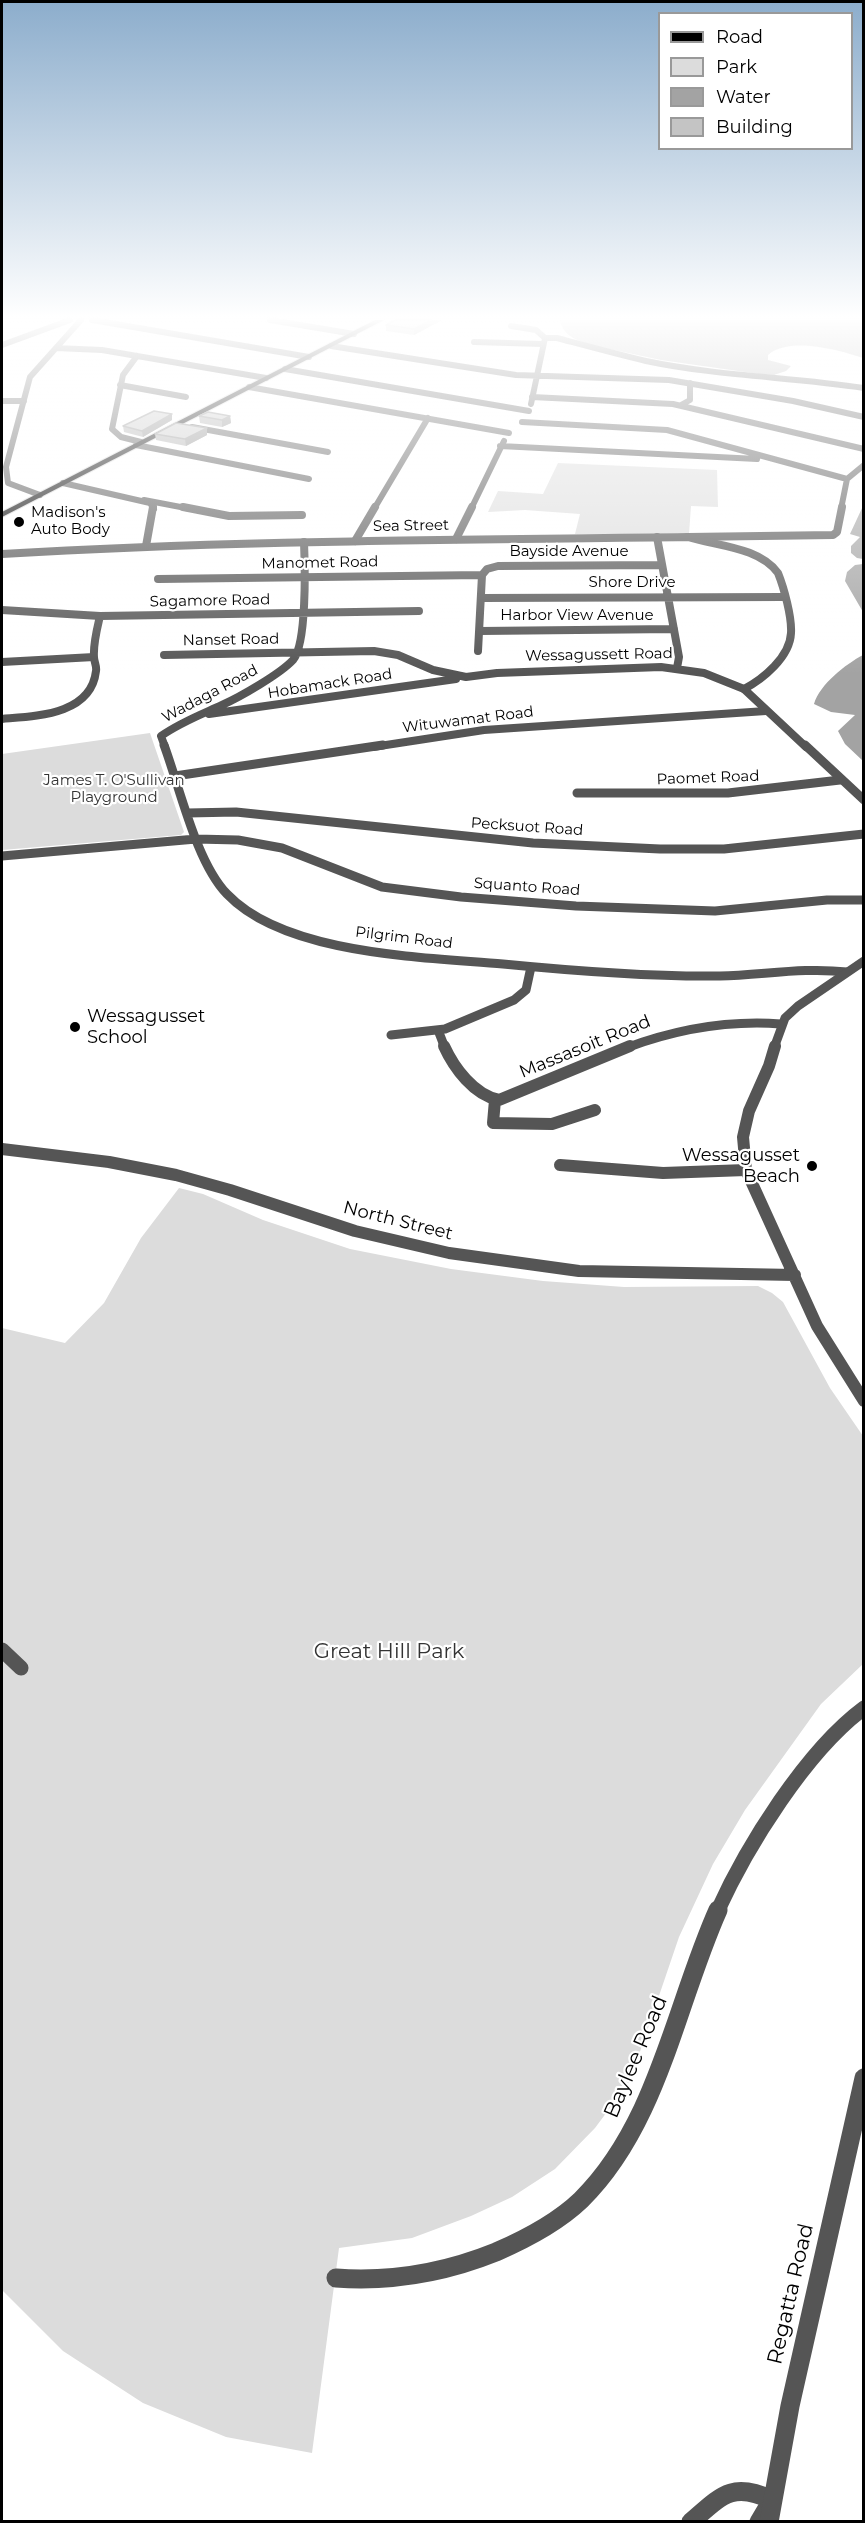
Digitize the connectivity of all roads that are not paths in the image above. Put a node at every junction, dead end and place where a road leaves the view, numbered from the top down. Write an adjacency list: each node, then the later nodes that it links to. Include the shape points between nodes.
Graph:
1 (14, 438): 18 (street, via 6,480)
2 (123, 438): 9 (street)
3 (151, 438): 9 (main road)
4 (251, 438): 12 (street)
5 (417, 438): 25 (street)
6 (505, 438): 10 (street)
7 (697, 438): 13 (street)
8 (817, 438): 11 (street)
9 (139, 444): 15 (street); 17 (main road)
10 (500, 446): 13 (street); 24 (street)
11 (864, 449)
12 (328, 452)
13 (774, 460): 16 (street)
14 (864, 465): 16 (street)
15 (309, 479)
16 (847, 479): 23 (street, Sea Street, via 837,532 833,535)
17 (63, 483): 18 (main road); 19 (street)
18 (40, 495): 20 (main road)
19 (144, 500): 21 (street, via 229,516); 27 (street, via 154,509)
20 (2, 515)
21 (302, 515)
22 (657, 537): 23 (street, Sea Street); 24 (street, Sea Street); 29 (street)
23 (688, 537): 34 (street, via 767,561 778,572)
24 (456, 539): 25 (street, Sea Street)
25 (355, 541): 26 (street, Sea Street)
26 (304, 542): 27 (street, Sea Street); 31 (street)
27 (146, 546): 28 (street, Sea Street)
28 (2, 554)
29 (660, 565): 30 (street, Bayside Avenue, via 498,566); 33 (street)
30 (482, 575): 31 (street, Manomet Road); 35 (street)
31 (305, 576): 32 (street, Manomet Road); 38 (street)
32 (158, 579)
33 (667, 596): 34 (street, Shore Drive); 35 (street, Shore Drive); 40 (street)
34 (783, 597): 51 (street, via 789,640 762,680)
35 (481, 598): 41 (street)
36 (2, 610): 39 (street, Sagamore Road)
37 (419, 611): 38 (street, Sagamore Road)
38 (302, 613): 39 (street, Sagamore Road); 43 (street)
39 (100, 616): 45 (street)
40 (674, 629): 41 (street, Harbor View Avenue); 47 (street)
41 (480, 631): 42 (street)
42 (478, 651)
43 (299, 652): 44 (street, Nanset Road); 48 (street, Wessagussett Road, via 385,653); 53 (street, Wadaga Road, via 279,672)
44 (164, 655)
45 (94, 657): 46 (street); 54 (street, via 97,669 91,688 75,704 52,713)
46 (2, 662)
47 (677, 668): 49 (street, Wessagussett Road, via 601,668); 51 (street, Wessagussett Road, via 723,678)
48 (433, 670): 49 (street, Wessagussett Road); 50 (street)
49 (466, 677): 50 (street, Hobamack Road)
50 (426, 683): 53 (street, Hobamack Road)
51 (744, 689): 52 (street, Wessagussett Road)
52 (766, 711): 55 (street, Wituwamat Road, via 498,729); 56 (street, Wessagussett Road)
53 (198, 716): 55 (street, Wadaga Road, via 180,722 161,736)
54 (2, 719)
55 (175, 776): 59 (street, Wadaga Road)
56 (840, 780): 57 (street, Paomet Road, via 728,793); 58 (street, Wessagussett Road)
57 (577, 793)
58 (864, 800)
59 (188, 813): 60 (street, Pecksuot Road, via 236,812 533,843 660,849 724,849); 61 (street, Wadaga Road)
60 (864, 834)
61 (196, 839): 62 (street); 63 (street, Squanto Road, via 262,843 382,887 461,897 715,911); 65 (street, Pilgrim Road, via 214,876 232,899 284,929 376,951)
62 (2, 856)
63 (864, 900)
64 (864, 961): 66 (street)
65 (531, 967): 66 (street, Pilgrim Road, via 678,975 819,969); 68 (street, via 526,990 519,997)
66 (847, 972): 67 (street, via 798,1006)
67 (781, 1023): 70 (street, Massasoit Road, via 708,1025 664,1033); 74 (street, via 769,1066 745,1124)
68 (438, 1030): 69 (street); 70 (street, via 453,1065)
69 (391, 1035)
70 (495, 1100): 71 (street, via 493,1122 552,1124)
71 (595, 1110)
72 (2, 1149): 75 (street, North Street, via 176,1175 355,1231 449,1253 579,1271)
73 (560, 1165): 74 (street, via 663,1173)
74 (746, 1170): 75 (street)
75 (795, 1275): 76 (street, via 817,1326)
76 (864, 1401)
77 (2, 1650): 78 (street)
78 (21, 1668)
79 (864, 1708): 81 (street, Baylee Road, via 832,1736 800,1775 746,1854 715,1916 646,2100 597,2180 571,2209 490,2255 441,2270 388,2280)
80 (864, 2078): 82 (street, Regatta Road)
81 (336, 2278)
82 (772, 2500): 83 (street, via 747,2488 735,2489); 84 (street); 85 (street, Regatta Road)
83 (691, 2522)
84 (759, 2522)
85 (769, 2522)

